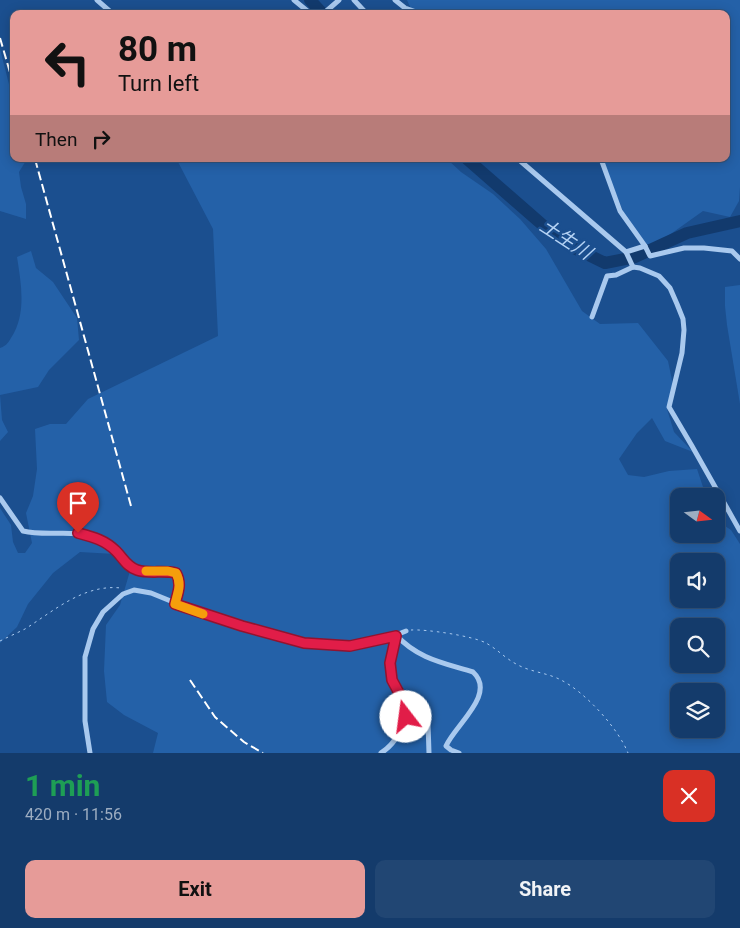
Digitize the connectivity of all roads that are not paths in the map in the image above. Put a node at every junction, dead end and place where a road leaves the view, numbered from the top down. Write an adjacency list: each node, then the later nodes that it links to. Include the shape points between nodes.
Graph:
1 (97, 0): 6 (street)
2 (294, 0): 7 (street)
3 (339, 0): 8 (street)
4 (354, 0): 9 (street)
5 (395, 0): 10 (street)
6 (108, 10)
7 (306, 10)
8 (328, 10)
9 (364, 10)
10 (411, 10)
11 (521, 162): 14 (street)
12 (602, 162): 13 (street, via 620,211)
13 (645, 246): 14 (street); 15 (street, via 650,256 684,248 704,248 732,251)
14 (627, 254): 16 (street)
15 (740, 259)
16 (633, 268): 17 (street, via 607,276); 19 (street, via 658,276 670,288 678,304 684,338 668,407)
17 (592, 317)
18 (0, 498): 20 (street, via 23,530 36,534 78,533 100,539 129,566 138,570 176,573 180,586)
19 (740, 531)
20 (175, 604): 22 (street, via 304,643 350,646); 24 (street, via 134,590 123,594 103,612 93,630 85,658 85,721)
21 (406, 631): 22 (street)
22 (396, 636): 23 (street, via 390,663 392,680 406,706); 27 (street, via 413,651 474,672 480,678 477,702 446,746)
23 (406, 717): 25 (street, via 396,739); 26 (street, via 423,718 428,723)
24 (90, 753)
25 (381, 753)
26 (429, 753)
27 (460, 753)

